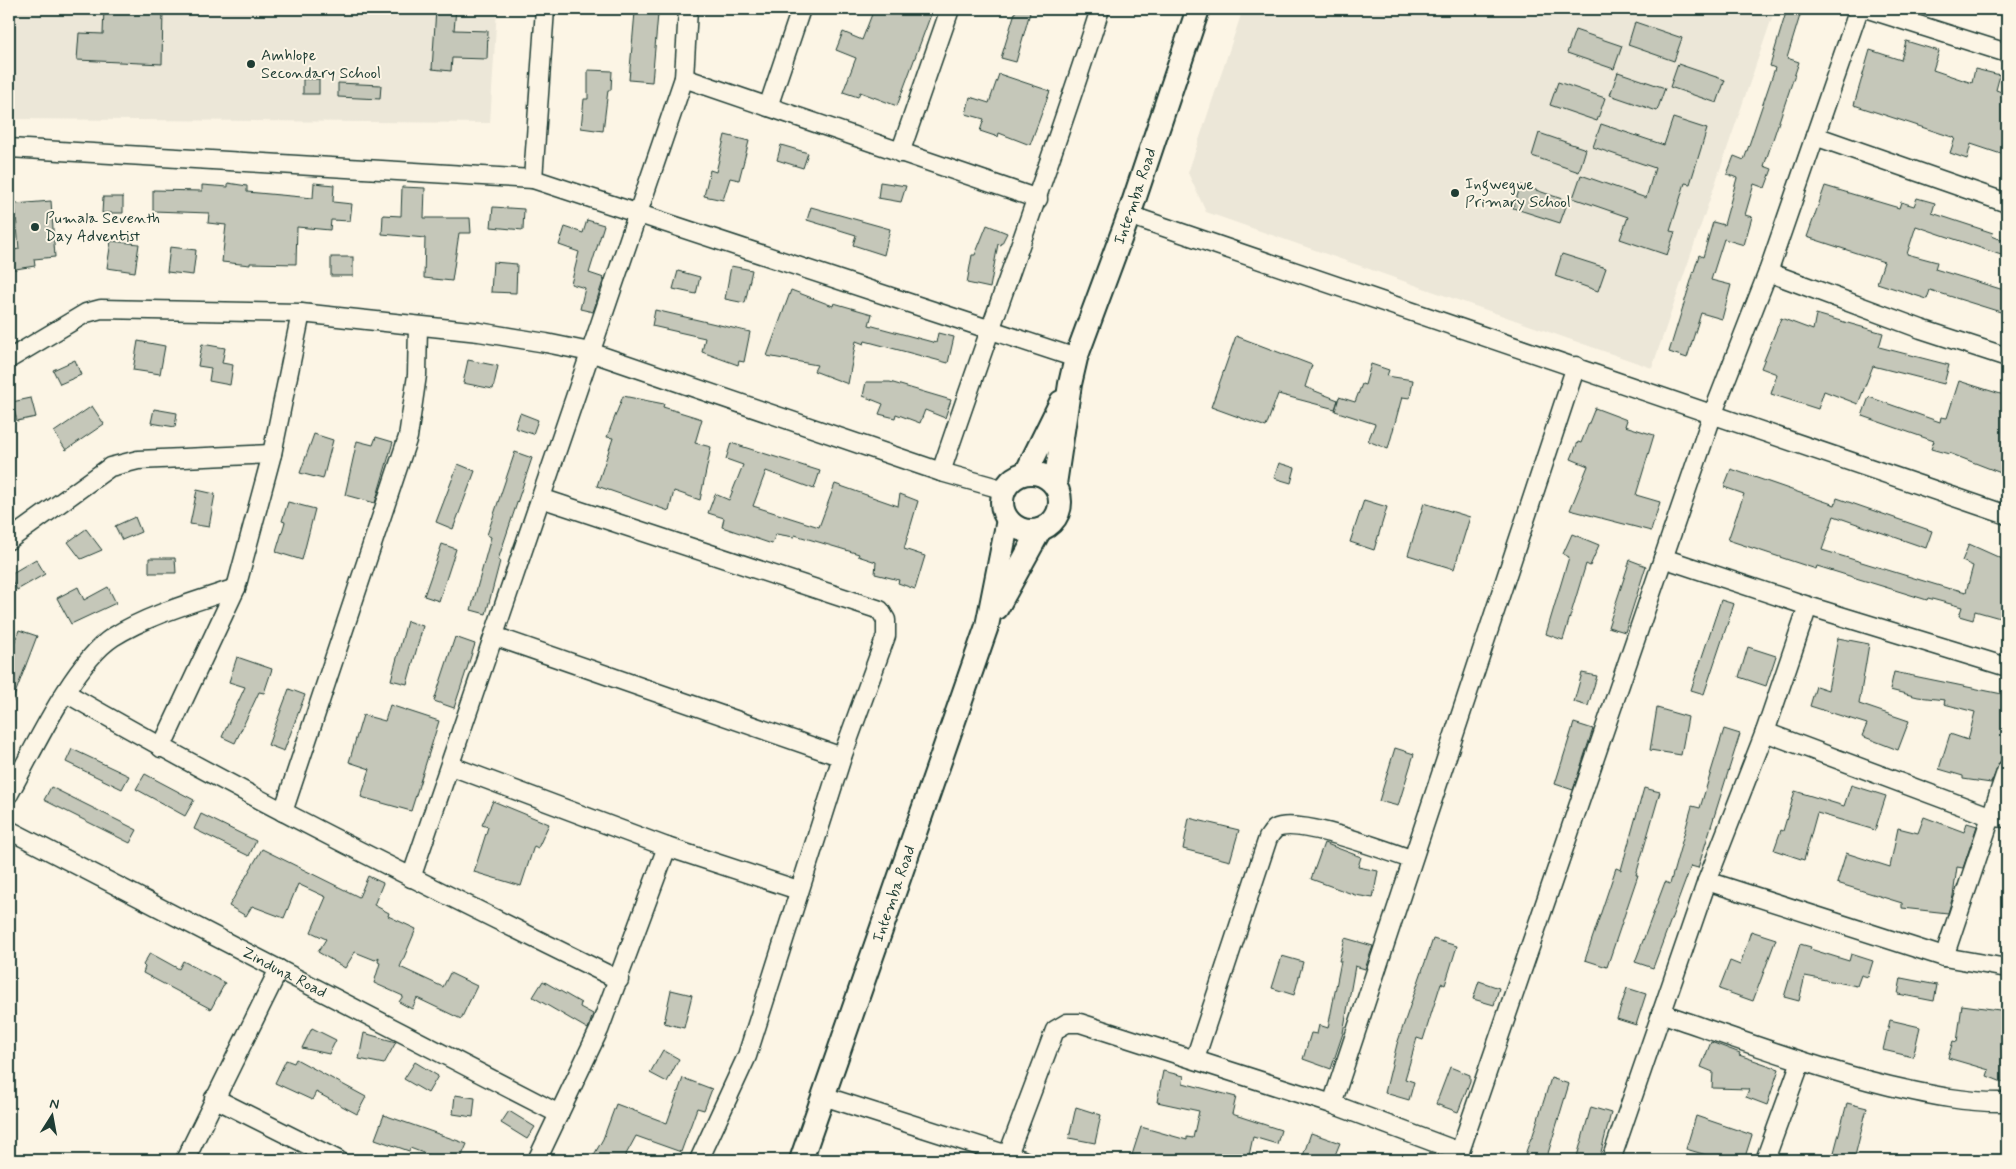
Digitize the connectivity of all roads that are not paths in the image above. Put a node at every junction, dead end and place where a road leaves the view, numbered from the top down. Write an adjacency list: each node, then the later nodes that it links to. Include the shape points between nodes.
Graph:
1 (545, 9): 15 (street)
2 (688, 9): 10 (street)
3 (801, 9): 11 (street)
4 (950, 9): 14 (street)
5 (1100, 9): 16 (street)
6 (1198, 9): 19 (street, Intemba Road)
7 (1859, 9): 12 (street)
8 (1868, 9): 9 (street)
9 (2007, 53)
10 (684, 78): 11 (street); 18 (street)
11 (768, 107): 14 (street)
12 (1815, 136): 17 (street); 20 (street)
13 (9, 148): 15 (street)
14 (900, 153): 16 (street)
15 (533, 179): 18 (street)
16 (1038, 199): 23 (street)
17 (2007, 202)
18 (637, 212): 23 (street); 24 (street)
19 (1129, 215): 26 (street, Intemba Road); 28 (street)
20 (1768, 272): 25 (street); 30 (street)
21 (301, 313): 22 (street); 27 (street, via 101,309 86,313); 31 (street)
22 (418, 326): 24 (street, via 479,332); 54 (street, via 417,375 408,437)
23 (989, 328): 26 (street); 32 (street)
24 (590, 352): 32 (street); 36 (street)
25 (2007, 357)
26 (1076, 358): 29 (street, Intemba Road)
27 (9, 359)
28 (1576, 366): 30 (street); 58 (street)
29 (1070, 384): 33 (street); 34 (street)
30 (1712, 413): 37 (street); 41 (street)
31 (272, 454): 40 (street, via 138,460 110,467); 42 (street)
32 (941, 472): 35 (street)
33 (1026, 473): 34 (street, via 1042,474); 35 (street, via 1013,479)
34 (1055, 484): 39 (street, via 1061,502 1055,519)
35 (1004, 490): 38 (street, via 1002,505)
36 (541, 498): 45 (street); 50 (street, via 880,610 886,620 886,636)
37 (2007, 515)
38 (1008, 520): 39 (street, via 1022,530); 44 (street)
39 (1040, 530): 44 (street)
40 (9, 540)
41 (1663, 558): 43 (street); 74 (street)
42 (236, 588): 47 (street, via 151,618 112,638 85,661); 49 (street)
43 (1808, 606): 46 (street); 48 (street)
44 (987, 626): 69 (street, Intemba Road)
45 (494, 636): 50 (street); 51 (street)
46 (2007, 668)
47 (66, 693): 49 (street); 53 (street)
48 (1765, 732): 55 (street); 60 (street)
49 (161, 748): 54 (street)
50 (842, 757): 61 (street)
51 (452, 766): 57 (street); 59 (street)
52 (2007, 768): 55 (street)
53 (9, 794)
54 (283, 812): 59 (street)
55 (2000, 817): 62 (street)
56 (9, 830): 64 (street, Zinduna Road)
57 (667, 847): 61 (street); 65 (street)
58 (1411, 859): 67 (street, via 1315,828 1293,825 1276,829 1268,838); 72 (street)
59 (412, 878): 65 (street)
60 (1707, 881): 62 (street); 66 (street)
61 (798, 890): 79 (street, via 747,1056)
62 (1944, 957): 63 (street)
63 (2007, 968)
64 (279, 969): 70 (street); 73 (street, Zinduna Road)
65 (619, 980): 73 (street)
66 (1661, 1013): 68 (street); 81 (street)
67 (1195, 1059): 72 (street); 75 (street, via 1080,1023 1067,1023 1055,1030)
68 (1801, 1061): 71 (street, via 1939,1098); 82 (street)
69 (824, 1096): 75 (street); 80 (street, Intemba Road)
70 (214, 1098): 76 (street); 77 (street)
71 (2007, 1102)
72 (1332, 1104): 74 (street)
73 (559, 1114): 78 (street)
74 (1458, 1156)
75 (1012, 1159)
76 (185, 1160)
77 (338, 1160)
78 (537, 1160)
79 (699, 1160)
80 (801, 1160)
81 (1611, 1160)
82 (1765, 1160)

